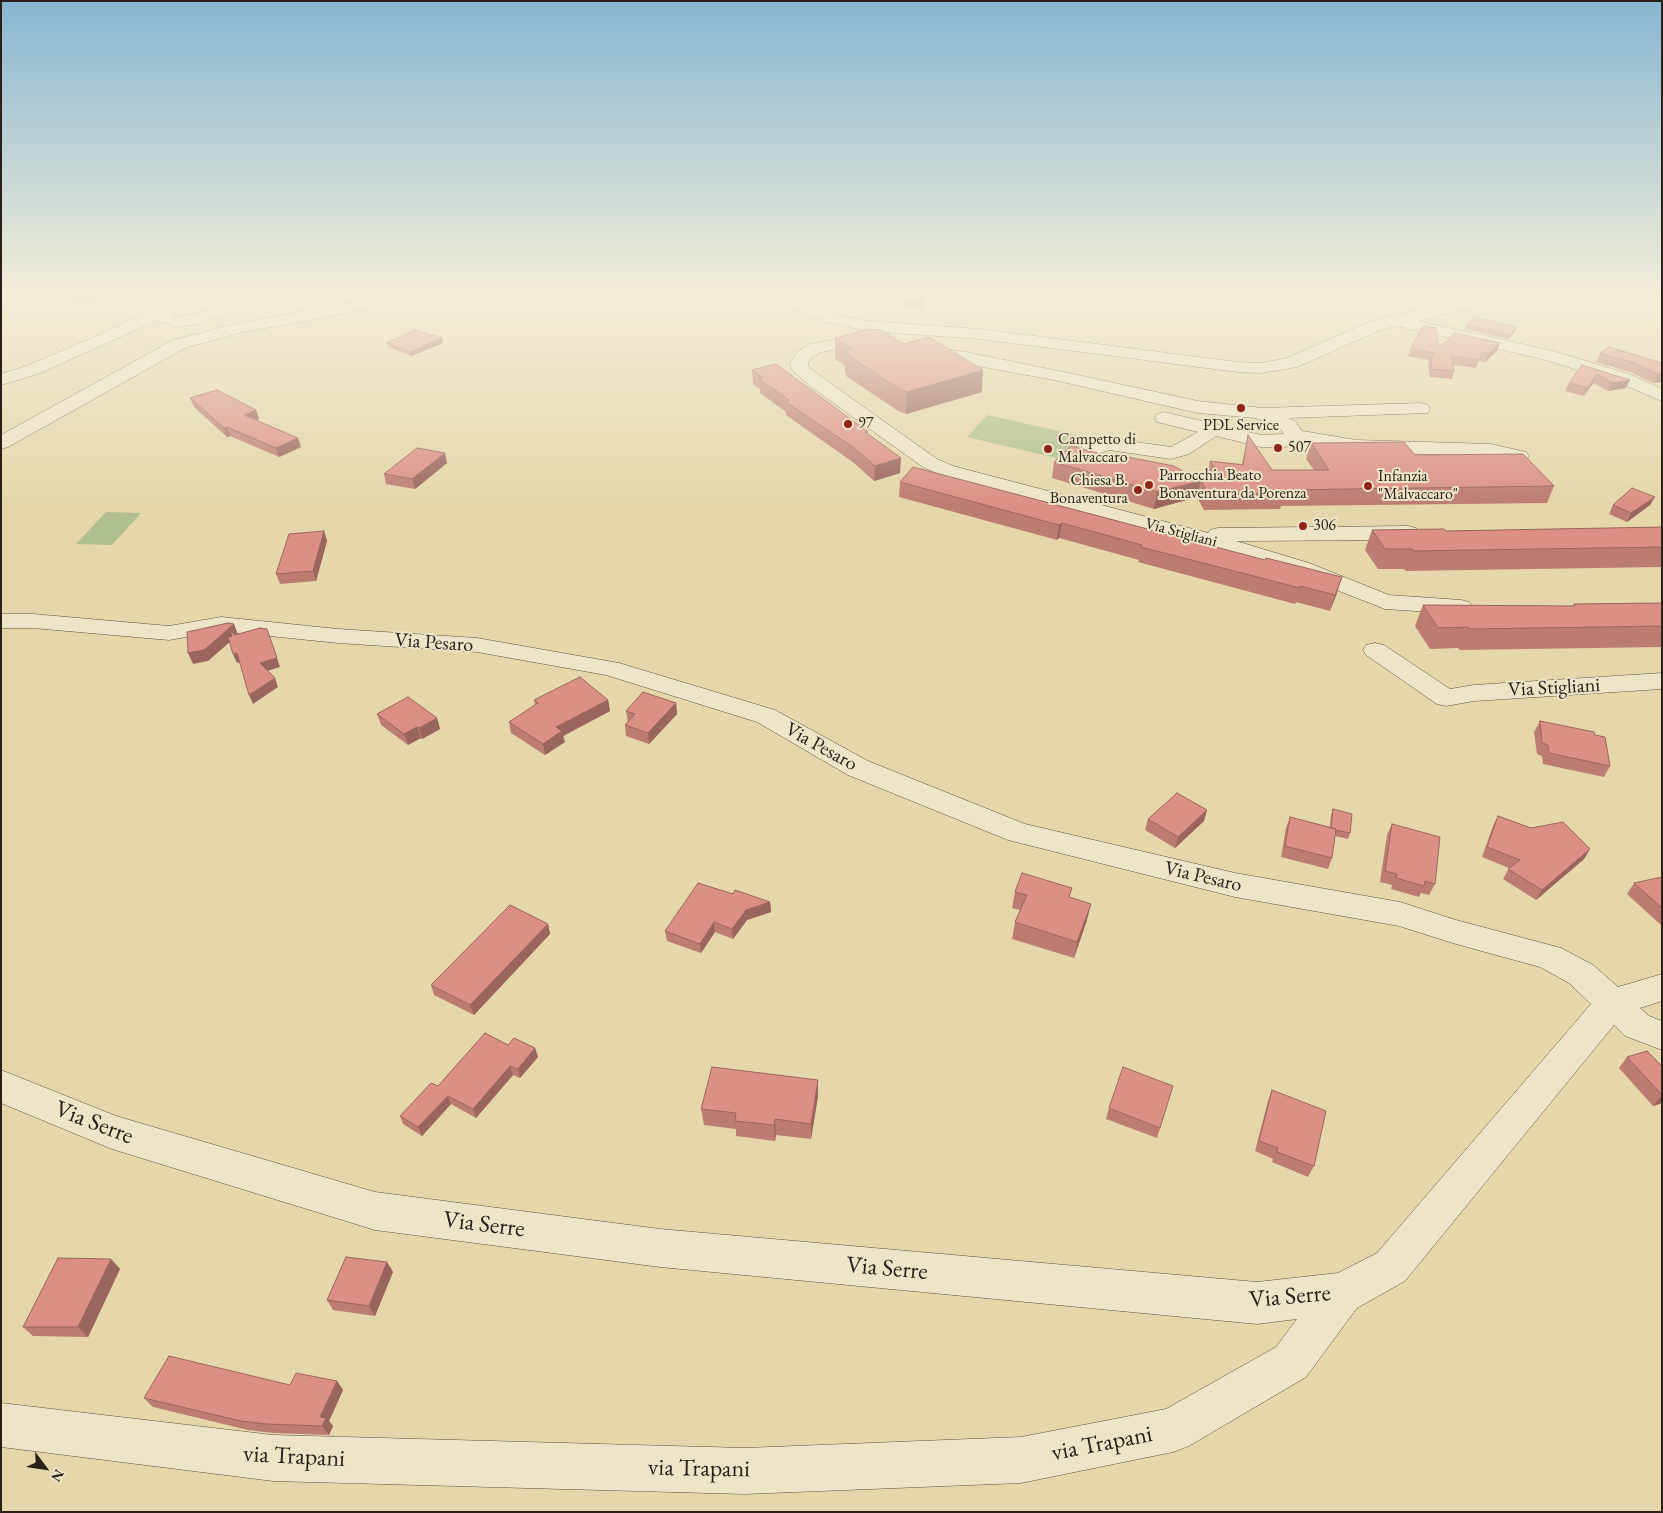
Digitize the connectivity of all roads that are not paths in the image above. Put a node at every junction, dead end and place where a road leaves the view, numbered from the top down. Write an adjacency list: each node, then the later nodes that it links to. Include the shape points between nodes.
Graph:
1 (45, 365): 8 (street)
2 (139, 365): 17 (street)
3 (800, 365): 21 (street, Via Stigliani, via 801,370 817,383 930,463 946,470)
4 (971, 365): 9 (street)
5 (1219, 365): 6 (street, via 1261,368)
6 (1281, 365)
7 (1579, 365): 12 (street, via 1623,378)
8 (32, 370): 10 (street); 11 (street)
9 (992, 370): 14 (street, via 1054,375 1198,407); 15 (street)
10 (1, 380)
11 (1, 386)
12 (1662, 396)
13 (1420, 409): 14 (street)
14 (1259, 413): 16 (street, via 1288,425)
15 (1213, 429): 16 (street, via 1261,441 1285,441); 19 (street, via 1182,450 1171,452 1108,444 1089,450 1088,456 1093,460)
16 (1295, 436): 18 (street, via 1356,446 1492,450)
17 (1, 443)
18 (1519, 456)
19 (1138, 468)
20 (1426, 533): 21 (street)
21 (1191, 535): 22 (street, Via Stigliani, via 1301,568 1385,602)
22 (1487, 607)
23 (1, 621): 27 (street, Via Pesaro, via 169,633 221,624 477,645 610,668 766,716 858,768 1018,833 1235,885 1400,914 1549,957 1581,974)
24 (1375, 650): 25 (street, Via Stigliani, via 1446,698 1474,693)
25 (1662, 681)
26 (1662, 987): 27 (street)
27 (1612, 1003): 28 (street, Via Pesaro, via 1637,1026); 30 (street, Via Serre, via 1391,1267)
28 (1662, 1036)
29 (1, 1086): 30 (street, Via Serre, via 112,1132 375,1211 660,1248 1257,1303)
30 (1342, 1292): 31 (street, via Trapani, via 1291,1362 1173,1430 1021,1460 745,1471 273,1458)
31 (1, 1425)

